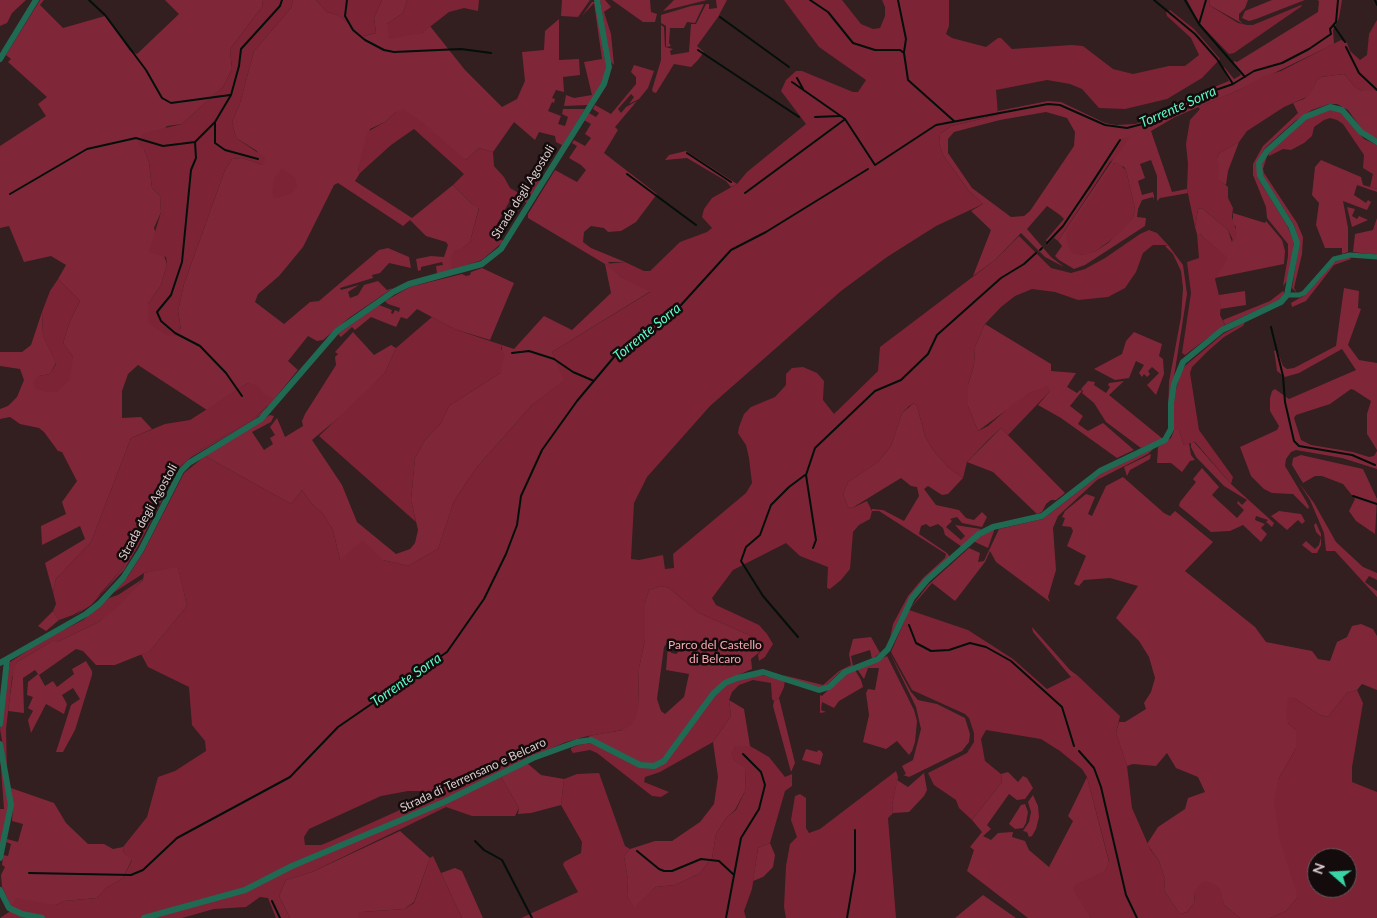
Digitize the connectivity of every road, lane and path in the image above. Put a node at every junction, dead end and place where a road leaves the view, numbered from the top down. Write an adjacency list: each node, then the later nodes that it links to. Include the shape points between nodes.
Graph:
1 (36, 0): 3 (street)
2 (597, 0): 7 (street, Strada degli Agostoli, via 609,67 604,84 501,249 482,264 409,284 337,331 261,419 181,471 127,572 99,604)
3 (0, 60)
4 (1377, 142): 6 (street, via 1361,132 1342,110 1330,107 1299,122 1263,156 1259,163 1260,176 1291,226 1297,243)
5 (1377, 257): 6 (street, via 1350,255 1334,259 1304,293)
6 (1287, 295): 14 (street, Strada di Terrensano e Belcaro, via 1281,302 1222,330 1183,362 1174,384 1171,429 1165,440 1100,471 1042,516 993,527 979,534 927,580 912,598 886,651 872,662 845,672 829,687 813,689 762,672 737,678 713,694 669,755 654,766 640,765 591,740 577,742 533,758 444,802 292,866 245,890)
7 (7, 660): 8 (street, Strada degli Agostoli); 9 (street)
8 (0, 663)
9 (0, 724)
10 (0, 744): 11 (street, via 11,805)
11 (0, 858)
12 (0, 890): 13 (street, via 9,908)
13 (42, 918)
14 (144, 918)

